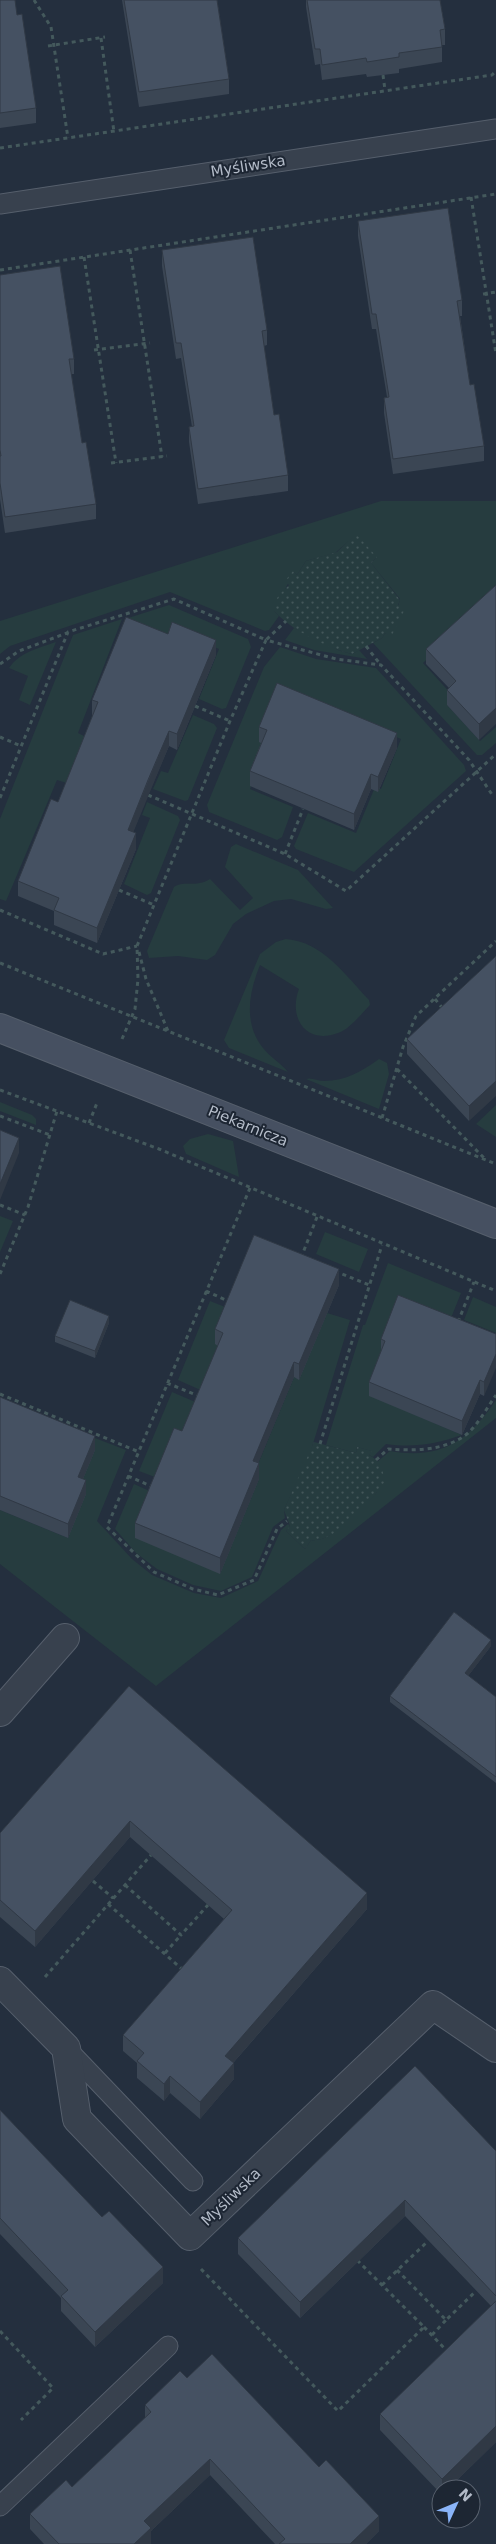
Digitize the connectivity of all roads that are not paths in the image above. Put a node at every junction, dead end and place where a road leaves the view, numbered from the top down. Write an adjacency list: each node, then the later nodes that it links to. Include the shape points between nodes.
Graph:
1 (496, 129): 2 (lane, Myśliwska)
2 (0, 204)
3 (0, 1028): 4 (street, Piekarnicza)
4 (496, 1224)
5 (65, 1638): 6 (street)
6 (0, 1712)
7 (0, 1981): 8 (street)
8 (66, 2048): 9 (street, Myśliwska, via 77,2119 190,2236 433,2005); 10 (lane)
9 (496, 2048)
10 (192, 2181)
11 (168, 2346): 12 (lane)
12 (0, 2506)

